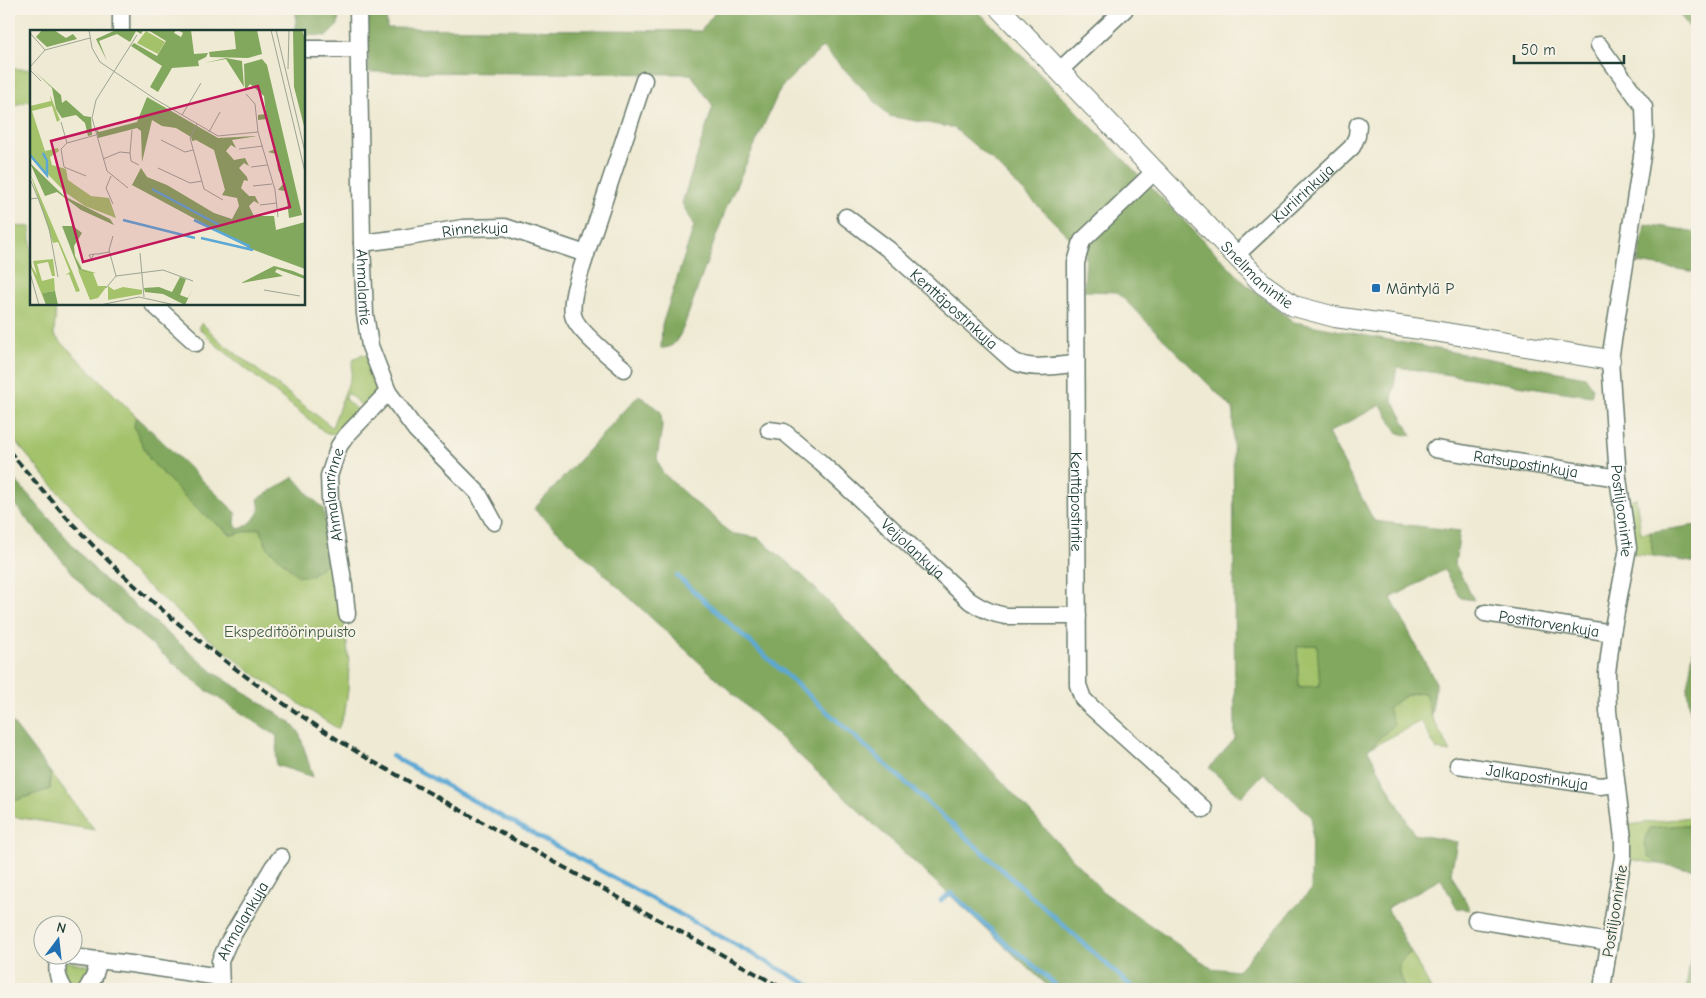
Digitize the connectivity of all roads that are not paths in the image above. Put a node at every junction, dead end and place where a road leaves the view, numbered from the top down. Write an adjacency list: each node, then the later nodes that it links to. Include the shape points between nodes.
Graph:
1 (120, 9): 5 (street)
2 (358, 9): 8 (street, Ahmalantie)
3 (1000, 9): 9 (street, Snellmanintie)
4 (1125, 9): 9 (street)
5 (121, 30)
6 (1599, 45): 19 (street, Postiljoonintie, via 1644,107 1645,137)
7 (305, 49): 8 (street)
8 (358, 49): 14 (street, Ahmalantie)
9 (1060, 70): 12 (street, Snellmanintie)
10 (644, 80): 15 (street)
11 (1358, 125): 16 (street, Kuriirinkuja, via 1352,147)
12 (1156, 170): 16 (street, Snellmanintie); 20 (street, Kenttäpostintie, via 1082,241 1076,263)
13 (846, 217): 20 (street, Kenttäpostinkuja, via 888,249 1013,361 1028,366)
14 (362, 243): 15 (street, Rinnekuja, via 463,228 505,227); 22 (street, Ahmalantie, via 365,314 370,346)
15 (586, 254): 21 (street, via 573,299 574,316 580,329)
16 (1236, 255): 19 (street, Snellmanintie, via 1263,284 1294,306 1335,317)
17 (154, 305): 18 (street)
18 (196, 343)
19 (1610, 360): 25 (street, Postiljoonintie)
20 (1076, 364): 29 (street, Kenttäpostintie)
21 (624, 369)
22 (388, 392): 26 (street, Ahmalantie, via 416,430 478,493); 28 (street, Ahmalanrinne, via 346,436 339,446 329,476)
23 (769, 430): 29 (street, Veijolankuja, via 784,432 814,457 970,602 1006,616)
24 (1435, 449): 25 (street, Ratsupostinkuja)
25 (1618, 478): 30 (street, Postiljoonintie, via 1628,548)
26 (494, 522)
27 (1485, 613): 30 (street, Postitorvenkuja)
28 (347, 614)
29 (1078, 616): 33 (street, Kenttäpostintie, via 1078,686 1083,699)
30 (1612, 633): 32 (street, Postiljoonintie, via 1607,692)
31 (1458, 765): 32 (street, Jalkapostinkuja, via 1600,786)
32 (1616, 784): 36 (street, Postiljoonintie, via 1623,856)
33 (1204, 809)
34 (281, 857): 40 (street, Ahmalankuja, via 228,943 220,961)
35 (1476, 920): 36 (street)
36 (1609, 942): 43 (street, Postiljoonintie)
37 (82, 958): 38 (street)
38 (100, 960): 40 (street); 42 (street)
39 (56, 966): 41 (street)
40 (220, 983)
41 (64, 989)
42 (87, 989)
43 (1602, 989)

